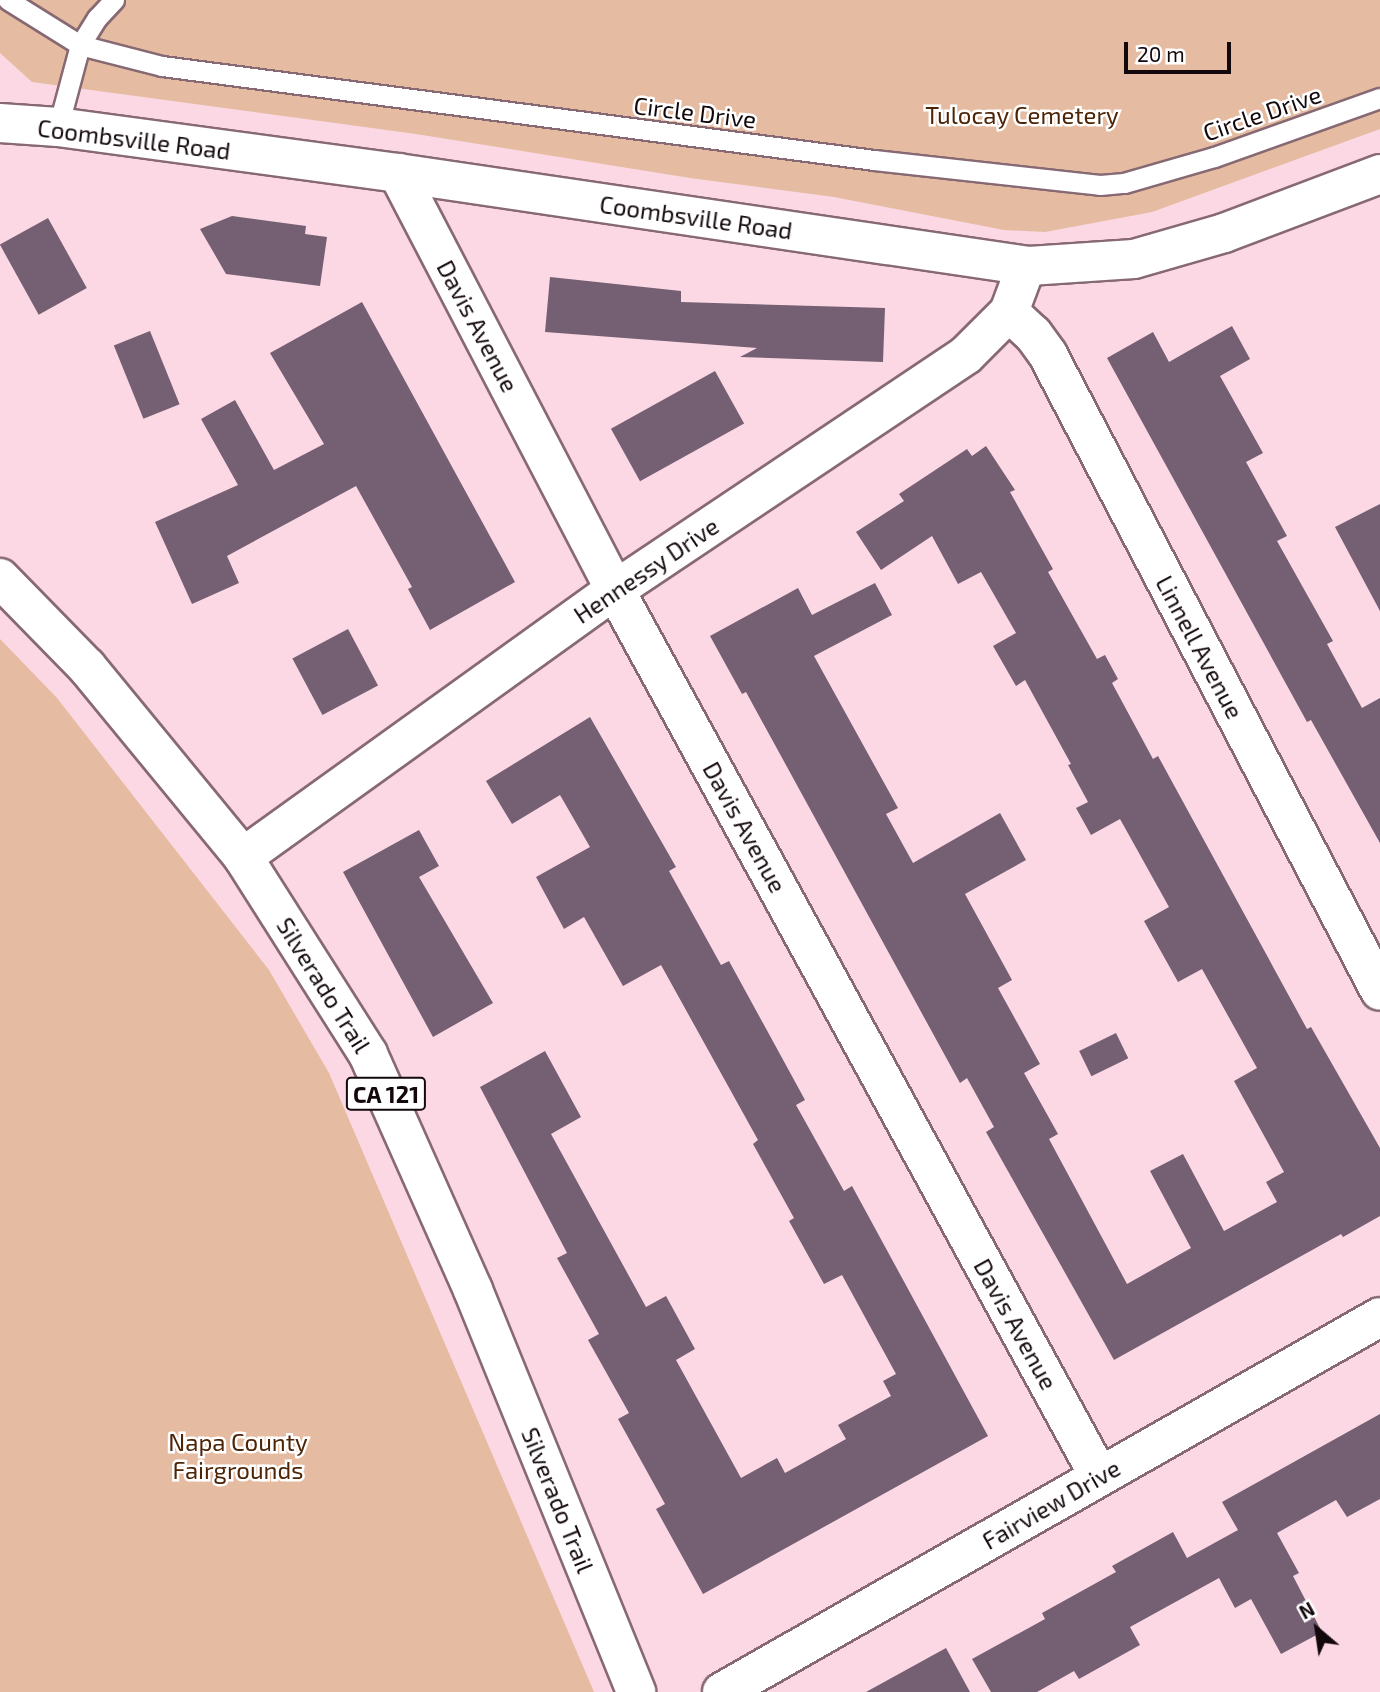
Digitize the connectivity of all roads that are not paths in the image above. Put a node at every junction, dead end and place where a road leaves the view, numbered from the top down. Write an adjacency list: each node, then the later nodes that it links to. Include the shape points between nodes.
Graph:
1 (8, 0): 3 (lane, Circle Drive)
2 (114, 0): 3 (lane)
3 (80, 45): 4 (lane, Circle Drive, via 162,66 874,160 1100,185 1124,183 1214,157); 6 (lane)
4 (1380, 98)
5 (0, 123): 6 (street, Coombsville Road)
6 (58, 127): 7 (street, Coombsville Road)
7 (398, 173): 9 (street, Coombsville Road); 12 (street, Davis Avenue)
8 (1380, 174): 9 (street, Coombsville Road, via 1224,233 1134,259)
9 (1026, 266): 10 (street, Hennessy Drive)
10 (1009, 312): 12 (street, Hennessy Drive, via 966,355); 14 (street, Linnell Avenue, via 1048,355)
11 (0, 578): 13 (street, Silverado Trail / CA 121, via 87,667)
12 (615, 590): 13 (street, Hennessy Drive); 16 (street, Davis Avenue)
13 (243, 857): 17 (street, Silverado Trail / CA 121, via 368,1054 473,1290)
14 (1380, 991)
15 (1380, 1317): 16 (street, Fairview Drive)
16 (1099, 1476): 18 (street, Fairview Drive)
17 (636, 1692)
18 (722, 1692)

